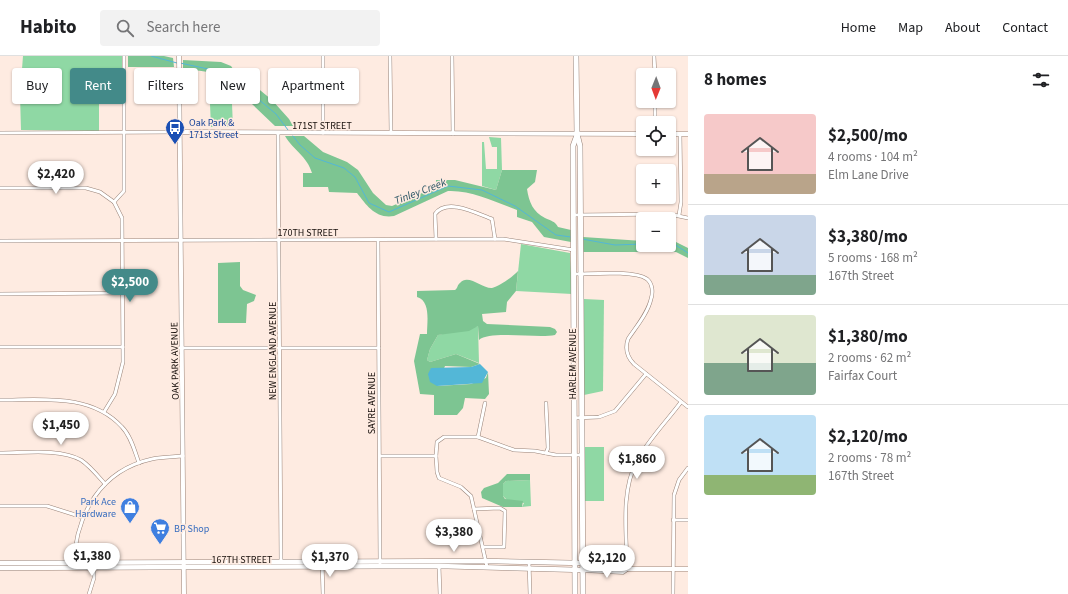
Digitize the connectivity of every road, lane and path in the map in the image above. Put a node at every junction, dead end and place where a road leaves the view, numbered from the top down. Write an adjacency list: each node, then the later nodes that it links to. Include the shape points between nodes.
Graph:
1 (124, 56): 10 (street)
2 (323, 56): 12 (street)
3 (390, 56): 14 (street)
4 (452, 56): 15 (street)
5 (576, 56): 16 (main road, HARLEM AVENUE)
6 (654, 56): 8 (street)
7 (178, 57): 9 (street, OAK PARK AVENUE)
8 (655, 68)
9 (179, 132): 10 (street, 171ST STREET); 11 (street, 171ST STREET); 30 (street, OAK PARK AVENUE)
10 (124, 133): 13 (street, 171ST STREET); 22 (street, via 124,191)
11 (278, 133): 12 (street, 171ST STREET); 31 (street, NEW ENGLAND AVENUE)
12 (323, 133): 14 (street, 171ST STREET)
13 (0, 134)
14 (391, 134): 15 (street, 171ST STREET)
15 (453, 134): 16 (street, 171ST STREET)
16 (577, 134): 17 (street, 171ST STREET); 23 (main road, HARLEM AVENUE, via 574,146); 24 (main road, HARLEM AVENUE, via 580,146)
17 (636, 134)
18 (676, 134): 19 (street)
19 (680, 134): 20 (street); 25 (street)
20 (688, 134)
21 (0, 188): 22 (street, via 86,188 100,192)
22 (114, 202): 29 (street, via 122,218)
23 (574, 215): 24 (street); 34 (main road, HARLEM AVENUE)
24 (580, 215): 25 (street); 36 (main road, HARLEM AVENUE)
25 (679, 215): 26 (street)
26 (688, 218)
27 (436, 239): 28 (street, 170TH STREET); 28 (street, via 435,214 454,206 492,219); 32 (street, 170TH STREET)
28 (495, 239): 34 (street, 170TH STREET)
29 (123, 240): 30 (street, 170TH STREET); 33 (street, 170TH STREET); 39 (street)
30 (180, 240): 31 (street, 170TH STREET); 44 (street, OAK PARK AVENUE)
31 (279, 240): 32 (street, 170TH STREET); 45 (street, NEW ENGLAND AVENUE)
32 (378, 240): 46 (street, SAYRE AVENUE)
33 (0, 241)
34 (574, 250): 35 (main road, HARLEM AVENUE)
35 (574, 274): 36 (street); 54 (main road, HARLEM AVENUE)
36 (581, 274): 38 (street, via 631,275); 55 (main road, HARLEM AVENUE)
37 (652, 277): 38 (street)
38 (648, 280): 47 (street, via 651,286 651,300 626,344 631,361)
39 (123, 293): 40 (street); 42 (street)
40 (0, 294)
41 (0, 347): 42 (street)
42 (123, 347): 53 (street, via 118,386)
43 (174, 348): 44 (street)
44 (181, 348): 45 (street); 61 (street, OAK PARK AVENUE)
45 (280, 348): 46 (street); 76 (street, NEW ENGLAND AVENUE)
46 (379, 348): 62 (street, SAYRE AVENUE)
47 (646, 374): 49 (street); 55 (street, via 615,411 599,417)
48 (0, 400): 53 (street, via 65,400 83,403)
49 (681, 402): 52 (street); 96 (street, via 643,451 631,476 627,502)
50 (485, 403): 56 (street)
51 (546, 403): 58 (street)
52 (688, 407)
53 (104, 412): 64 (street, via 123,427)
54 (574, 418): 55 (street); 59 (main road, HARLEM AVENUE)
55 (581, 418): 60 (main road, HARLEM AVENUE)
56 (478, 437): 58 (street, via 506,449); 63 (street, via 441,438 437,442)
57 (0, 453): 66 (street, via 70,455 86,464)
58 (546, 453): 59 (street)
59 (574, 455): 60 (street); 80 (main road, HARLEM AVENUE)
60 (581, 455): 81 (main road, HARLEM AVENUE)
61 (182, 456): 64 (street); 79 (street, OAK PARK AVENUE)
62 (380, 456): 63 (street); 82 (street, SAYRE AVENUE)
63 (436, 456): 68 (street, via 440,478 466,490 472,499)
64 (139, 463): 66 (street)
65 (688, 468): 70 (street, via 675,489)
66 (106, 484): 69 (street)
67 (0, 506): 69 (street, via 47,506)
68 (474, 509): 72 (street); 72 (street, via 500,508 505,511 504,548)
69 (82, 517): 75 (street, via 76,539)
70 (672, 520): 71 (street); 93 (street)
71 (688, 520)
72 (483, 547): 74 (street)
73 (322, 561): 76 (main road, 167TH STREET); 82 (main road, 167TH STREET); 89 (street)
74 (485, 561): 77 (main road, 167TH STREET); 83 (main road, 167TH STREET); 84 (street)
75 (74, 562): 78 (main road, 167TH STREET); 79 (main road, 167TH STREET); 92 (street)
76 (281, 562): 79 (main road, 167TH STREET); 88 (street, NEW ENGLAND AVENUE)
77 (529, 562): 80 (main road, 167TH STREET); 90 (street)
78 (0, 563)
79 (184, 563): 87 (street, OAK PARK AVENUE)
80 (575, 563): 81 (main road, 167TH STREET); 94 (main road, HARLEM AVENUE)
81 (582, 563): 95 (main road, HARLEM AVENUE); 96 (street, 167TH STREET)
82 (380, 564): 83 (main road, 167TH STREET); 89 (main road, 167TH STREET)
83 (439, 564): 84 (main road, 167TH STREET); 100 (street)
84 (487, 567): 90 (main road, 167TH STREET)
85 (0, 568): 92 (main road, 167TH STREET)
86 (94, 568): 87 (main road, 167TH STREET); 92 (main road, 167TH STREET); 97 (street)
87 (184, 568): 88 (main road, 167TH STREET); 98 (street, OAK PARK AVENUE)
88 (282, 568): 89 (main road, 167TH STREET)
89 (322, 568): 99 (street)
90 (529, 568): 94 (main road, 167TH STREET); 101 (street)
91 (688, 568): 93 (street, 167TH STREET)
92 (74, 569)
93 (673, 569): 96 (street, 167TH STREET); 104 (street)
94 (575, 570): 95 (main road, 167TH STREET); 102 (main road, HARLEM AVENUE)
95 (582, 570): 96 (street, 167TH STREET); 103 (main road, HARLEM AVENUE)
96 (627, 570)
97 (89, 594)
98 (184, 594)
99 (323, 594)
100 (440, 594)
101 (530, 594)
102 (575, 594)
103 (582, 594)
104 (673, 594)

